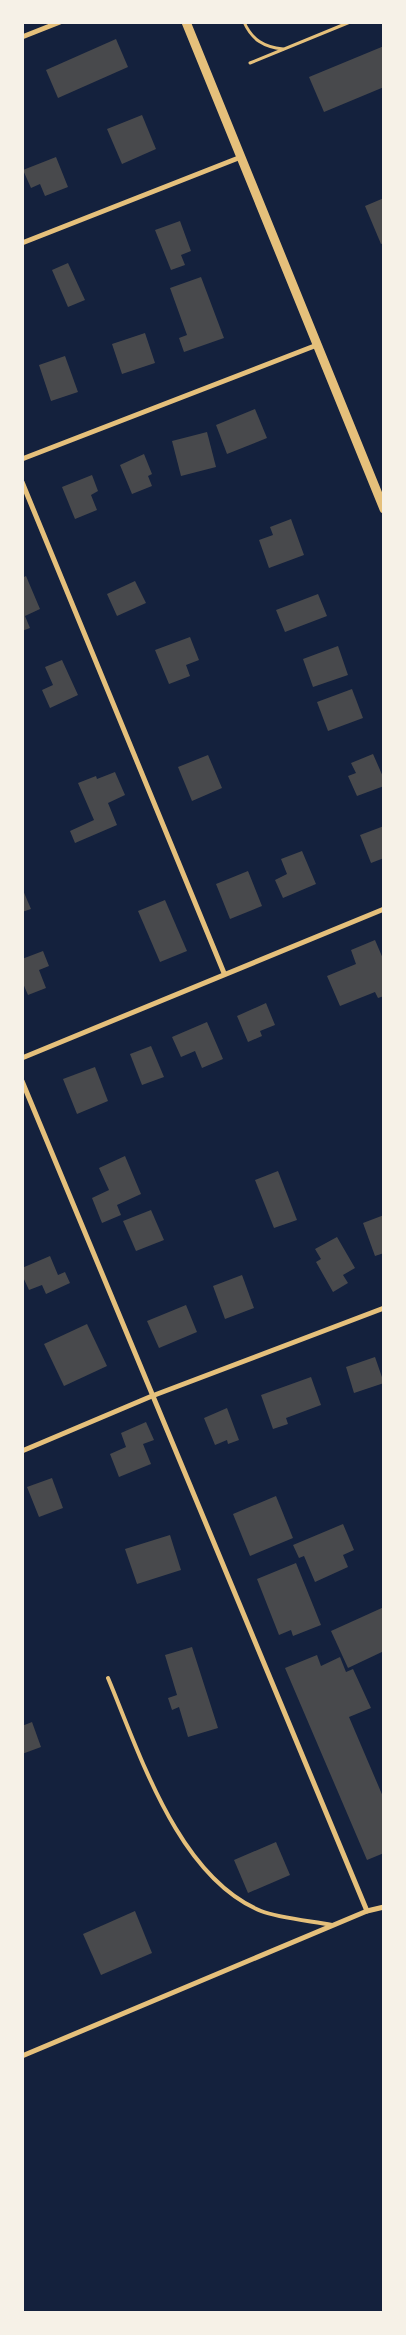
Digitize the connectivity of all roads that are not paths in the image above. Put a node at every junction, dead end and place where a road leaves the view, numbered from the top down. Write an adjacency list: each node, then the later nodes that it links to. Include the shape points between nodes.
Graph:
1 (60, 22): 3 (street)
2 (186, 22): 4 (street)
3 (22, 38)
4 (241, 157): 5 (street); 6 (street)
5 (22, 243)
6 (318, 345): 7 (street); 9 (street)
7 (22, 459)
8 (22, 482): 11 (street)
9 (383, 508)
10 (384, 909): 11 (street)
11 (224, 973): 12 (street)
12 (22, 1058)
13 (22, 1081): 15 (street)
14 (384, 1308): 15 (street)
15 (152, 1396): 16 (street); 19 (street)
16 (22, 1451)
17 (108, 1678): 20 (lane, via 161,1805 209,1874 236,1897 262,1911)
18 (384, 1907): 19 (street)
19 (367, 1911): 20 (street)
20 (334, 1925): 21 (street)
21 (22, 2056)

